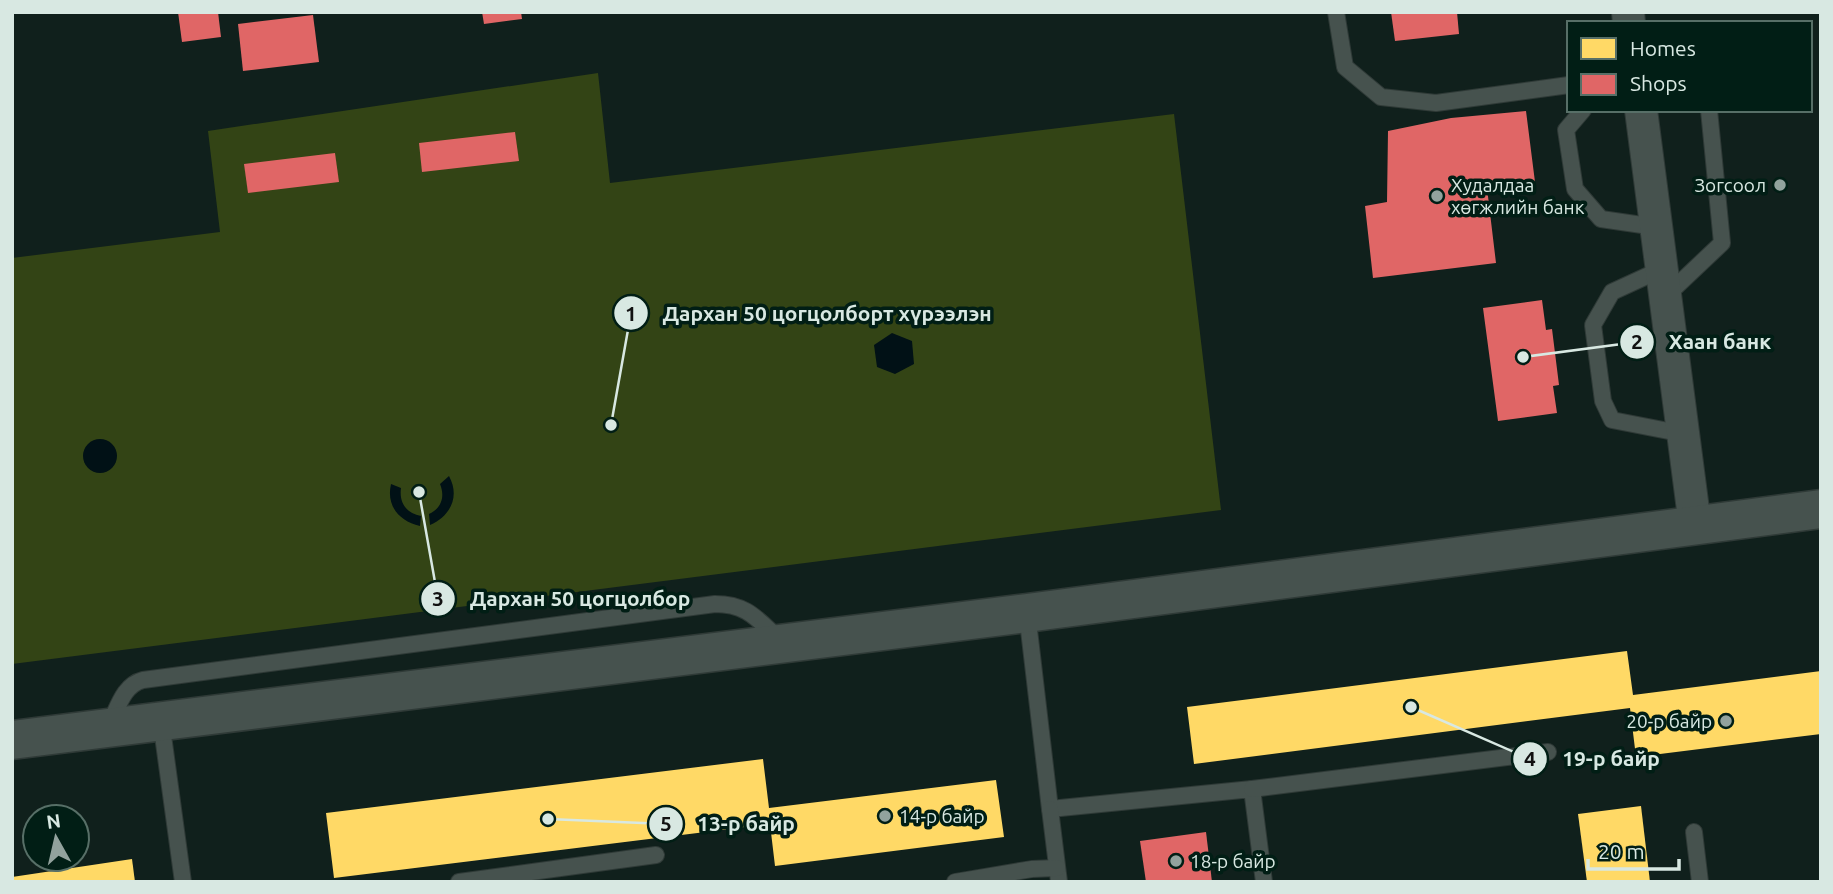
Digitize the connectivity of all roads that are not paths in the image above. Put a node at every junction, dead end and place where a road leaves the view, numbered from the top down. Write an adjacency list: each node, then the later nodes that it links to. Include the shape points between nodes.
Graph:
1 (1336, 12): 2 (lane, via 1345,67 1381,97 1436,103)
2 (1567, 85)
3 (1581, 112): 6 (lane, via 1566,130 1575,189 1601,219)
4 (1641, 112): 6 (street)
5 (1709, 112): 7 (lane, via 1722,243)
6 (1656, 227): 7 (street)
7 (1663, 283): 8 (street); 8 (lane, via 1612,292 1593,325 1603,401 1612,420)
8 (1684, 434): 10 (street)
9 (1821, 509): 10 (street)
10 (1695, 525): 11 (street)
11 (1027, 613): 12 (street); 18 (lane)
12 (783, 643): 13 (street); 14 (lane, via 748,611 715,604 143,680 127,689)
13 (162, 721): 14 (street); 22 (lane)
14 (108, 728): 15 (street)
15 (12, 740)
16 (1548, 752): 17 (lane)
17 (1252, 789): 18 (lane); 25 (lane)
18 (1051, 809): 21 (lane)
19 (1694, 832): 26 (lane)
20 (656, 855): 23 (lane)
21 (1058, 875): 24 (lane, via 1032,869)
22 (183, 882)
23 (459, 882)
24 (955, 882)
25 (1264, 882)
26 (1700, 882)

